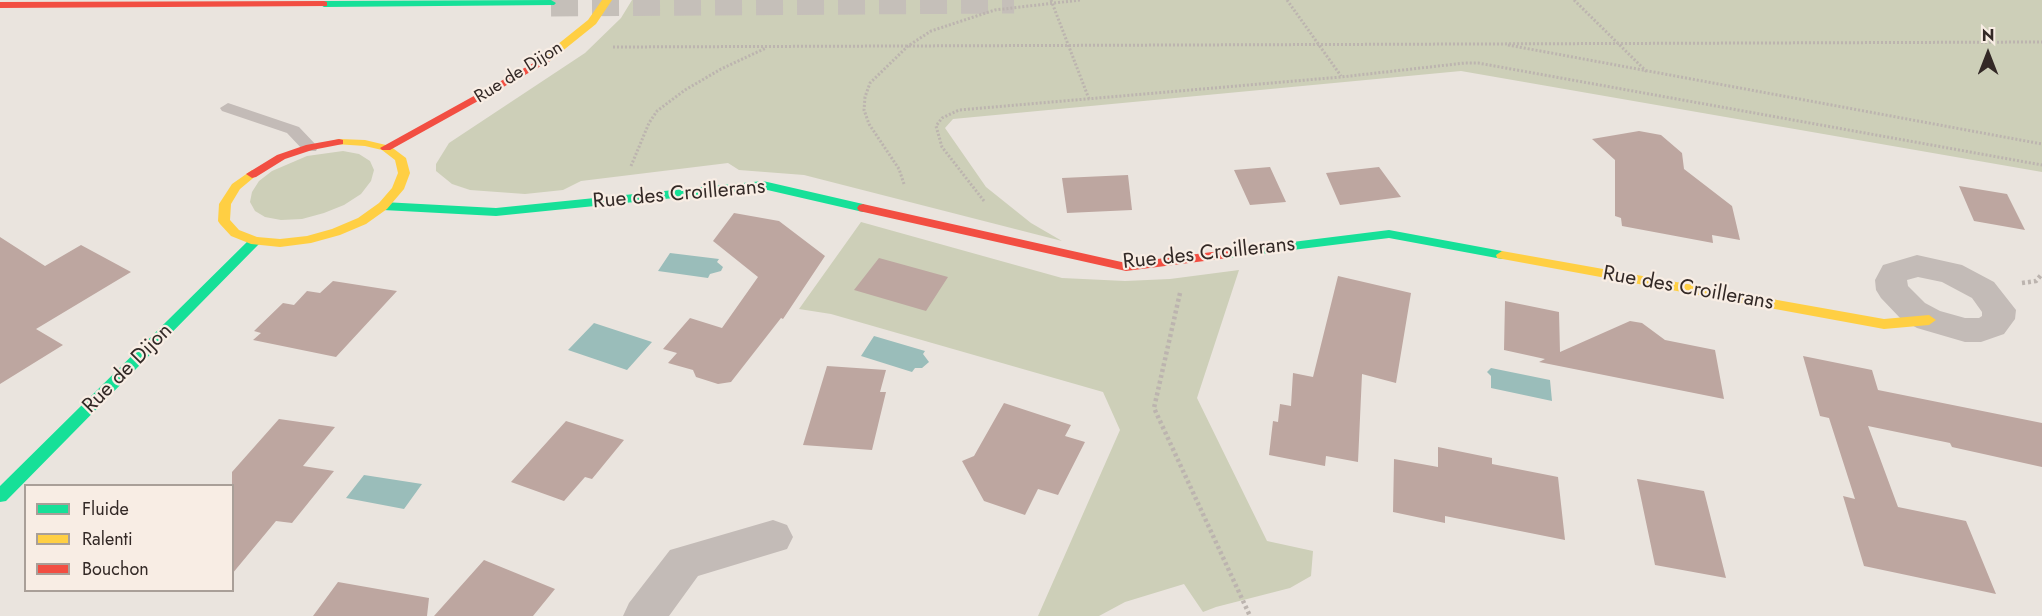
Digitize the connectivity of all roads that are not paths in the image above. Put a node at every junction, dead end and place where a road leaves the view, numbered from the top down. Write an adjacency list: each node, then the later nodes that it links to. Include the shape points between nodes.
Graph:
1 (607, 0): 6 (main road, Rue de Dijon, via 592,22 562,48)
2 (551, 3): 3 (main road)
3 (0, 5)
4 (228, 108): 5 (lane, via 293,130)
5 (310, 147): 6 (main road, via 365,142); 8 (main road, via 255,171 236,187 225,204 224,220 235,233)
6 (386, 148): 7 (main road, via 400,158 404,173 398,189)
7 (383, 206): 8 (main road, via 326,235 280,243); 9 (main road, Rue des Croillerans, via 496,212 763,185 1126,267 1389,234 1884,324)
8 (255, 242): 10 (main road, Rue de Dijon)
9 (1929, 320)
10 (0, 496)
11 (773, 537): 12 (street, via 684,562)
12 (644, 616)

